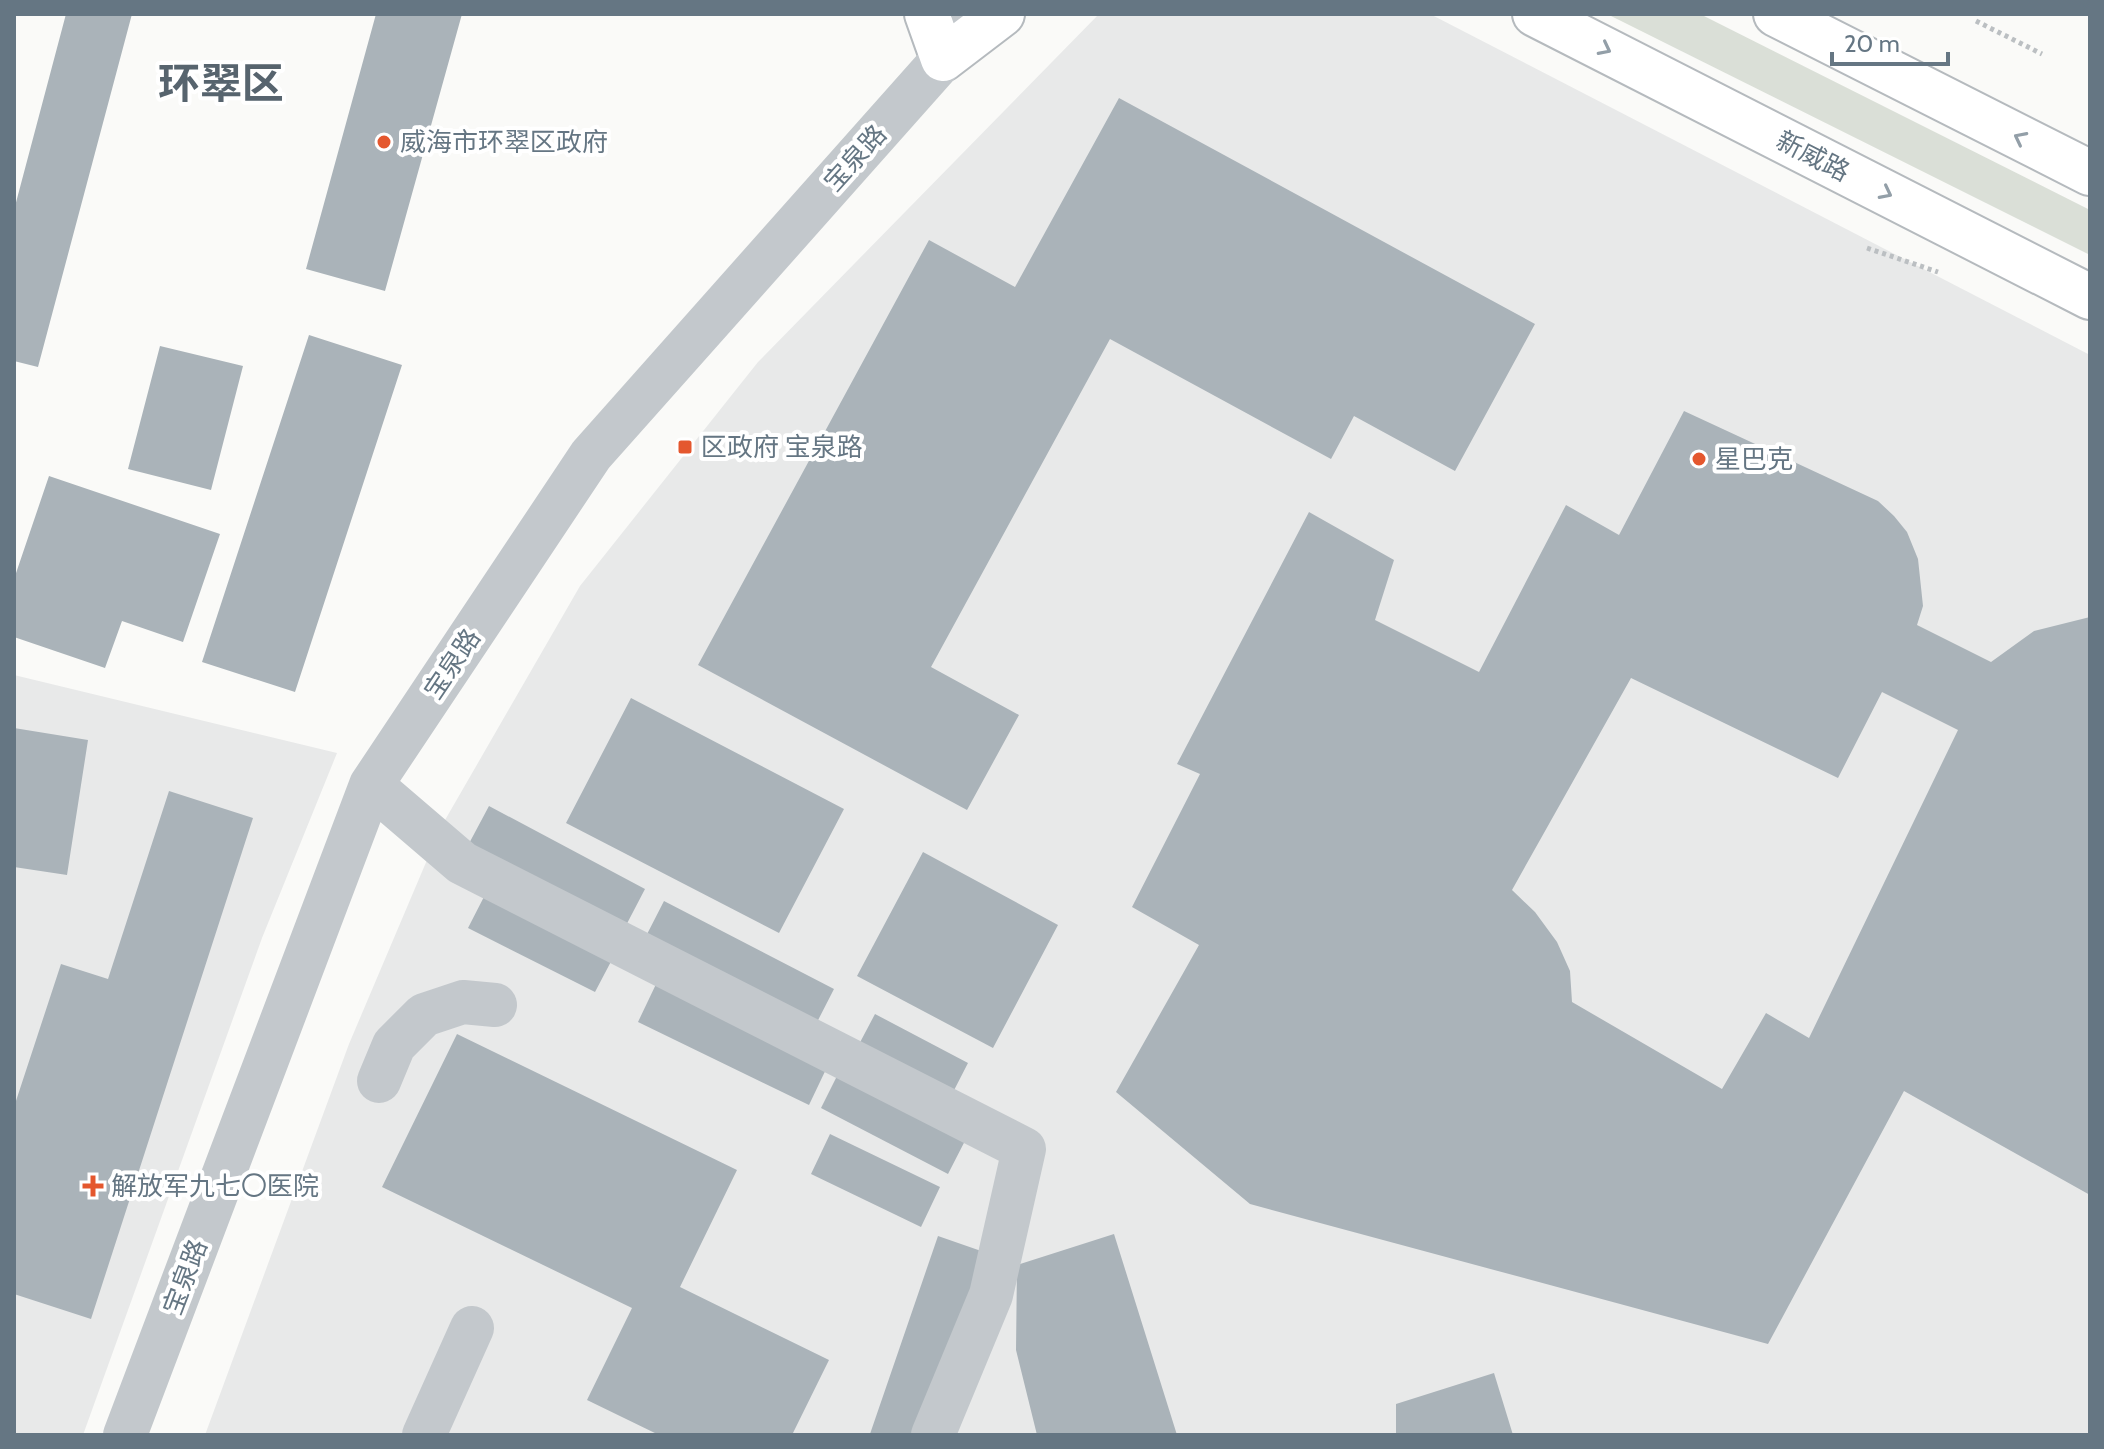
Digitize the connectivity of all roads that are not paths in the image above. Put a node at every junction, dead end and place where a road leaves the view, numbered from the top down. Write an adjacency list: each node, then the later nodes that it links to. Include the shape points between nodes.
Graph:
1 (927, 14): 6 (main road)
2 (982, 14): 6 (street, 宝泉路)
3 (1002, 14): 6 (main road)
4 (1535, 14): 8 (main road, 新威路, one-way to 8)
5 (1776, 14): 7 (main road, one-way to 5)
6 (943, 59): 9 (street, 宝泉路, via 591,455)
7 (2090, 173)
8 (2090, 297)
9 (371, 785): 13 (street, 宝泉路); 15 (street, via 462,863 1024,1149 991,1295)
10 (495, 1005): 11 (street, via 463,1002 424,1015 394,1045)
11 (379, 1081)
12 (472, 1328): 14 (street)
13 (125, 1435)
14 (424, 1435)
15 (933, 1435)

